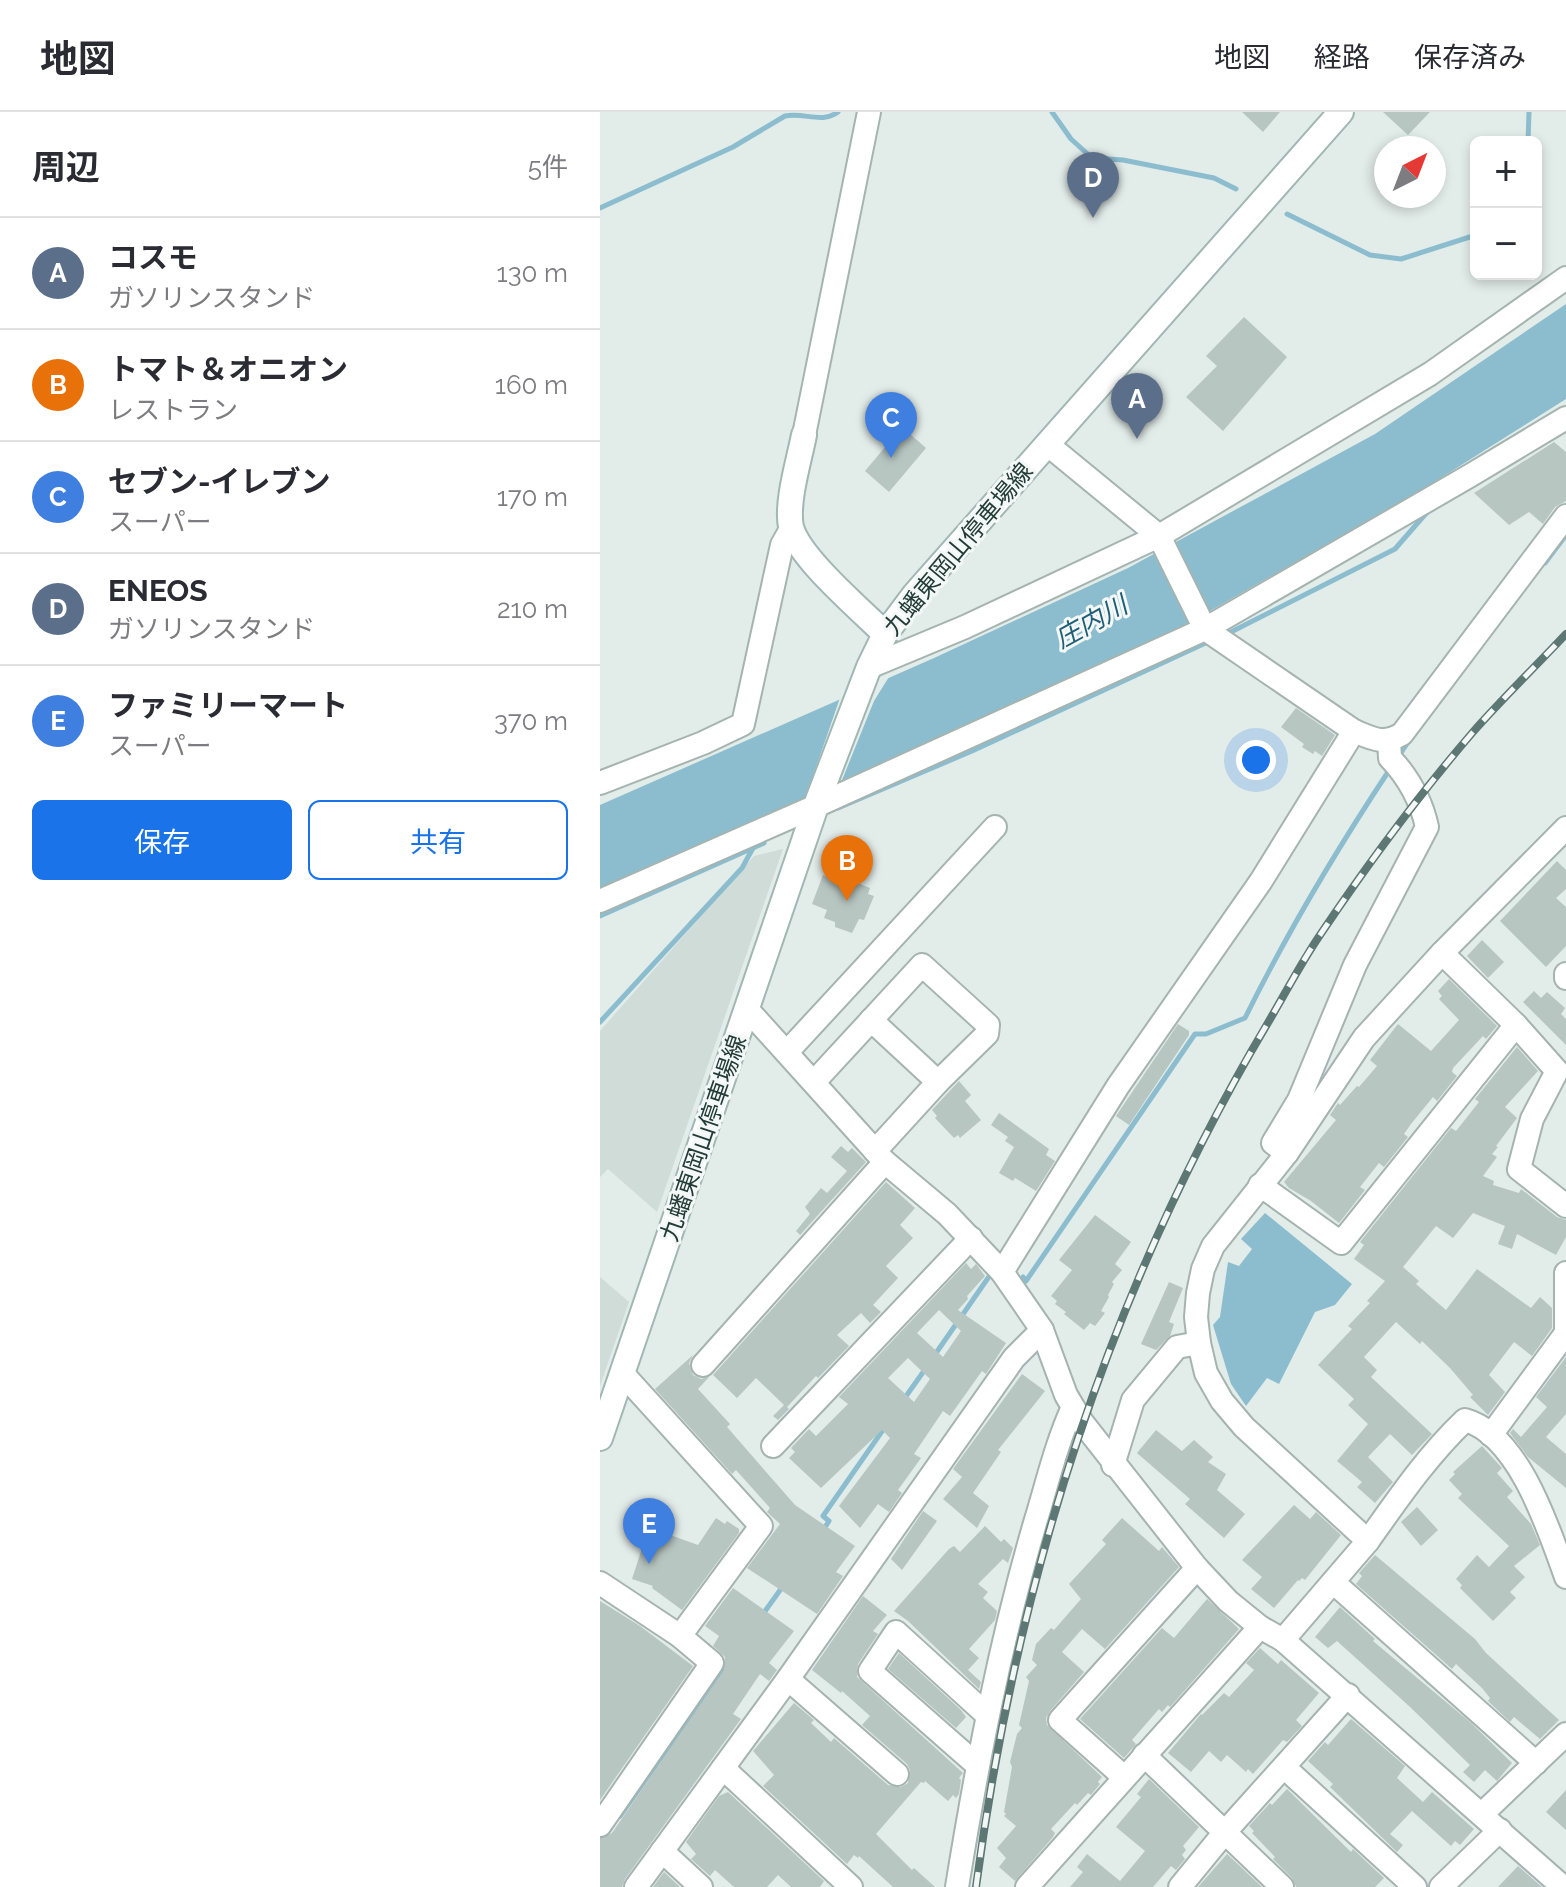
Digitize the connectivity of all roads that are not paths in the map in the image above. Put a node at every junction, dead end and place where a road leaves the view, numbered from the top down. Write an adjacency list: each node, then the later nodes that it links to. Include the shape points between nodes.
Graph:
1 (869, 112): 5 (street)
2 (1341, 112): 6 (main road, 九蟠東岡山停車場線)
3 (1566, 278): 9 (street, via 1430,374)
4 (1566, 418): 10 (street)
5 (804, 435): 8 (main road, via 790,507)
6 (1047, 444): 9 (street); 11 (main road, 九蟠東岡山停車場線)
7 (1566, 516): 14 (street, via 1402,734)
8 (791, 529): 11 (main road, via 809,558); 15 (street, via 782,545 743,724)
9 (1161, 539): 10 (street); 12 (street)
10 (1211, 632): 13 (street); 16 (street)
11 (885, 634): 12 (main road, 九蟠東岡山停車場線)
12 (866, 673): 16 (main road, 九蟠東岡山停車場線)
13 (1354, 731): 14 (street, via 1374,739); 32 (street, via 1261,881 1118,1086)
14 (1393, 756): 27 (street, via 1422,806 1427,827 1355,965 1299,1100 1273,1143)
15 (600, 783)
16 (817, 803): 19 (street); 21 (main road, 九蟠東岡山停車場線)
17 (995, 827): 24 (street)
18 (1564, 834): 20 (street)
19 (600, 901)
20 (1442, 953): 23 (street); 27 (street, via 1364,1038)
21 (747, 1009): 24 (street); 37 (main road, 九蟠東岡山停車場線)
22 (871, 1020): 25 (street); 26 (street); 26 (street, via 922,965 988,1025 987,1034)
23 (1516, 1025): 29 (street, via 1341,1243); 30 (street, via 1557,1071 1532,1119 1519,1169)
24 (787, 1052): 25 (street)
25 (814, 1082): 28 (street)
26 (938, 1082): 28 (street)
27 (1287, 1153): 29 (street)
28 (880, 1156): 31 (street); 36 (street)
29 (1260, 1185): 35 (street, via 1213,1246 1203,1269 1196,1317)
30 (1566, 1206)
31 (971, 1238): 32 (street); 41 (street)
32 (1002, 1272): 34 (street)
33 (1566, 1273): 39 (street, via 1566,1333)
34 (1042, 1330): 38 (street); 51 (street, via 1014,1358)
35 (1199, 1343): 42 (street, via 1177,1347 1133,1400); 43 (street, via 1206,1373 1244,1427)
36 (703, 1365)
37 (622, 1373): 40 (main road, 九蟠東岡山停車場線); 49 (street, via 761,1526)
38 (1073, 1407): 42 (street); 53 (street, via 1023,1564)
39 (1491, 1435): 43 (street, via 1465,1420 1444,1439); 45 (street, via 1540,1505)
40 (600, 1438)
41 (773, 1446)
42 (1113, 1465): 44 (street)
43 (1368, 1541): 46 (street)
44 (1197, 1568): 48 (street); 61 (street, via 1060,1720)
45 (1566, 1577)
46 (1333, 1582): 50 (street); 56 (street)
47 (600, 1583): 49 (street)
48 (1260, 1627): 50 (street); 55 (street)
49 (680, 1636): 63 (street, via 712,1663)
50 (1283, 1640): 52 (street)
51 (788, 1679): 59 (street); 60 (street)
52 (1348, 1695): 58 (street); 62 (street)
53 (986, 1714): 57 (street); 57 (street, via 896,1632 870,1671)
54 (1566, 1734): 56 (street)
55 (1144, 1755): 61 (street); 65 (street)
56 (1536, 1763): 62 (street)
57 (977, 1765): 71 (street)
58 (1284, 1767): 65 (street); 74 (street)
59 (723, 1768): 66 (street); 70 (street)
60 (897, 1774)
61 (1124, 1777): 67 (street)
62 (1482, 1814): 64 (street)
63 (600, 1825)
64 (1500, 1830): 75 (street); 76 (street)
65 (1225, 1832): 72 (street); 73 (street)
66 (662, 1851): 68 (street); 69 (street)
67 (1033, 1884)
68 (636, 1887)
69 (701, 1887)
70 (851, 1887)
71 (957, 1887)
72 (1180, 1887)
73 (1282, 1887)
74 (1415, 1887)
75 (1441, 1887)
76 (1563, 1887)

